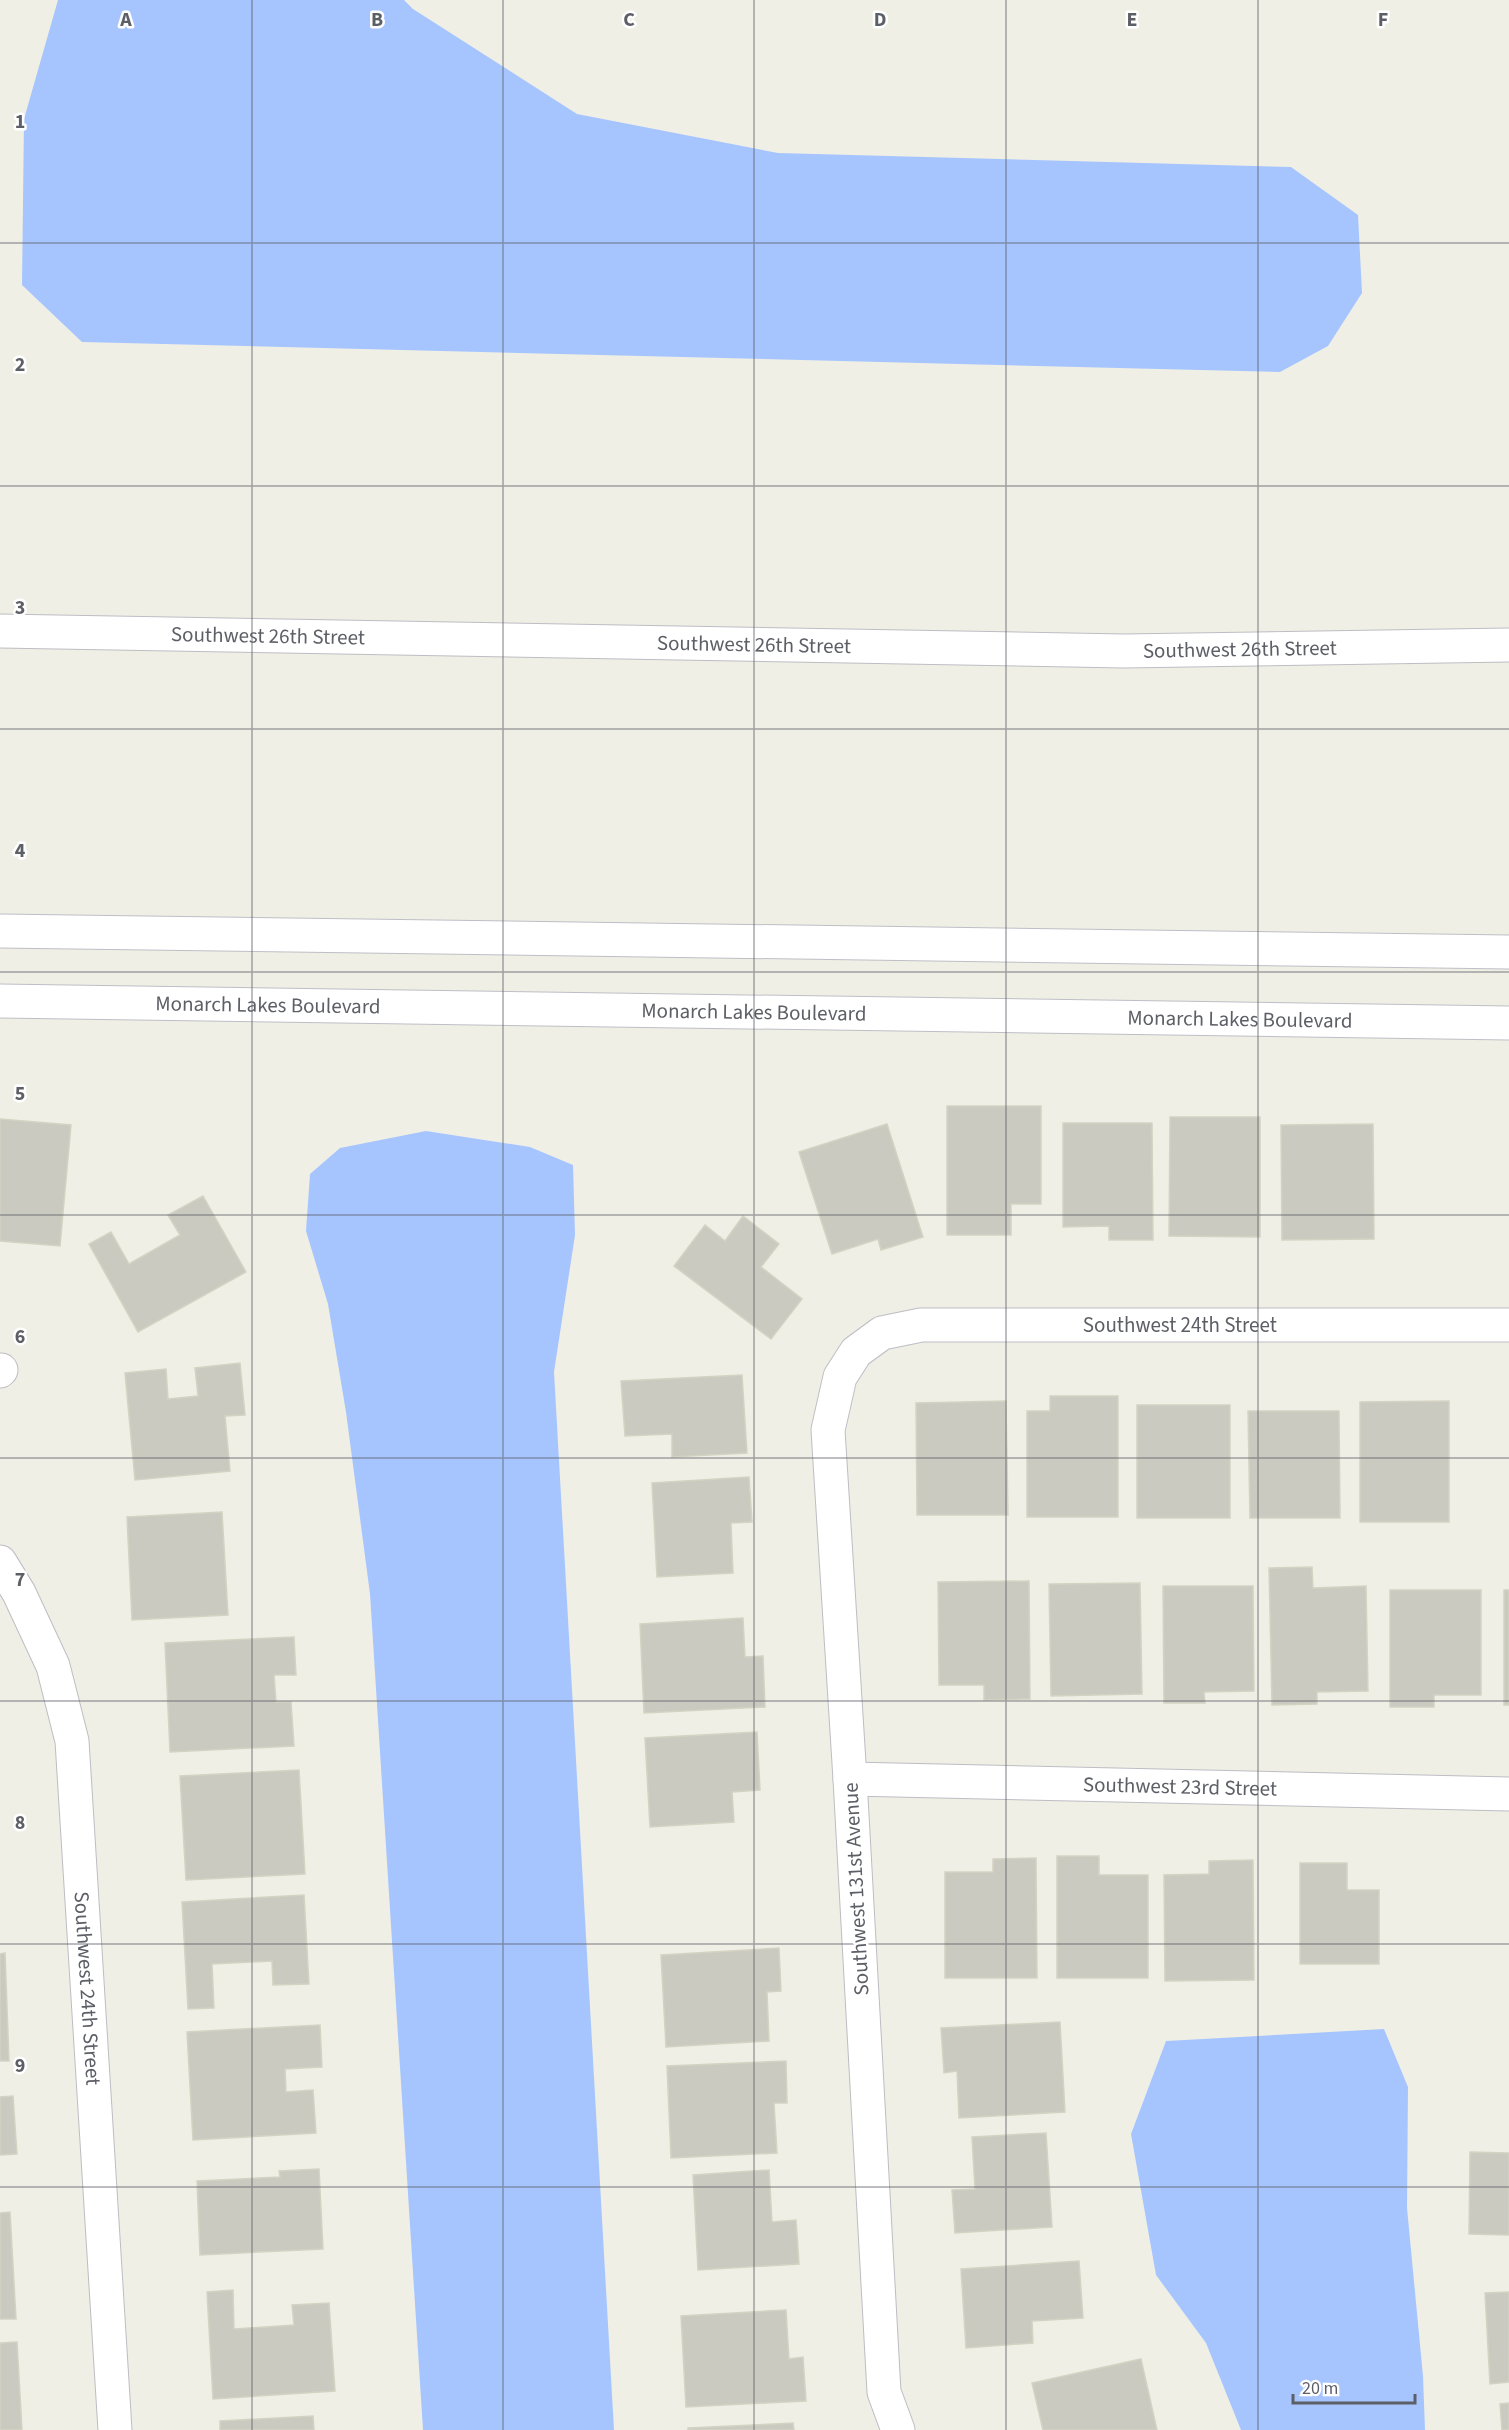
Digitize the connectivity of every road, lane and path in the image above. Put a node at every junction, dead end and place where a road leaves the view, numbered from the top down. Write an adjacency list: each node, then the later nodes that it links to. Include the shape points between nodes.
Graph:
1 (0, 631): 2 (street, Southwest 26th Street, via 1124,651)
2 (1509, 645)
3 (0, 931): 4 (street)
4 (1509, 952)
5 (0, 1001): 6 (street, Monarch Lakes Boulevard)
6 (1509, 1023)
7 (1509, 1325): 8 (street, Southwest 24th Street, via 921,1325 882,1333)
8 (856, 1352): 10 (street, Southwest 131st Avenue, via 840,1377 828,1430)
9 (0, 1562): 12 (street, Southwest 24th Street, via 53,1666 72,1741)
10 (850, 1779): 11 (street, Southwest 23rd Street); 13 (street, Southwest 131st Avenue, via 884,2392)
11 (1509, 1794)
12 (115, 2430)
13 (898, 2430)

